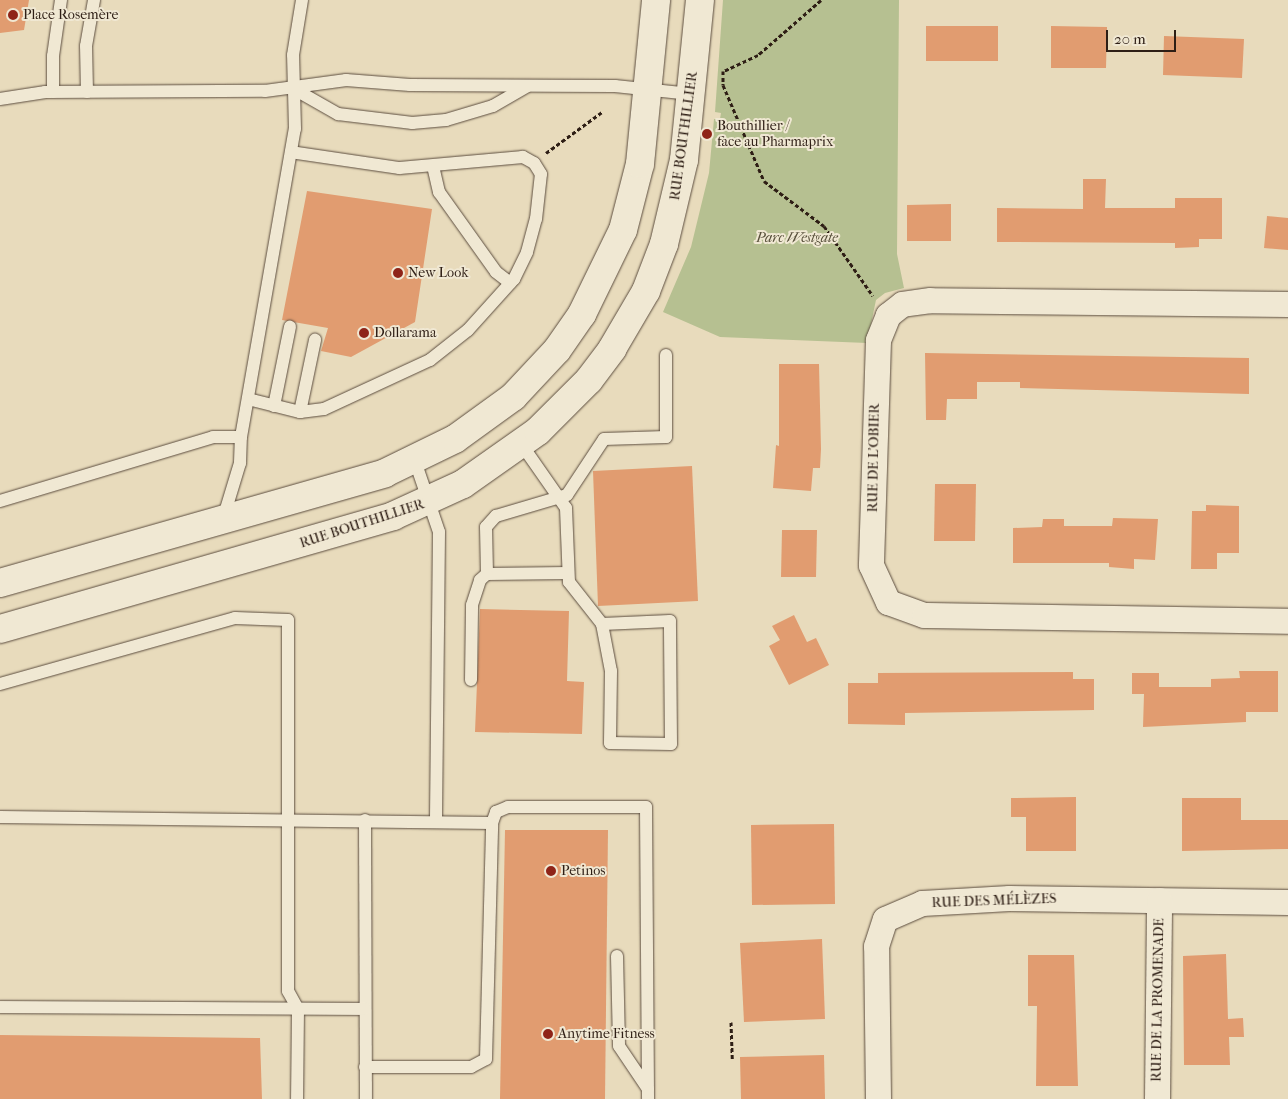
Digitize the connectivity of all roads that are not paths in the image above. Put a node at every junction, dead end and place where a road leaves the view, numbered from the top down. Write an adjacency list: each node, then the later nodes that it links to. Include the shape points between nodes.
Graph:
1 (61, 0): 9 (lane, via 53,56)
2 (94, 0): 10 (lane, via 86,46)
3 (302, 0): 7 (lane, via 293,55)
4 (656, 0): 8 (street)
5 (700, 0): 11 (street, RUE BOUTHILLIER)
6 (527, 86): 7 (lane, via 487,82 410,85 346,80); 7 (lane, via 485,108 446,120 412,124 338,114); 8 (lane)
7 (294, 89): 10 (lane); 13 (lane)
8 (649, 89): 11 (lane); 25 (street, via 630,211 604,276 582,314 557,350 513,397 455,439)
9 (53, 92): 10 (lane); 12 (lane, via 19,93)
10 (87, 92)
11 (691, 94): 24 (street, RUE BOUTHILLIER, via 676,202 646,291 589,380)
12 (0, 99)
13 (291, 152): 14 (lane, via 386,168); 20 (lane)
14 (433, 166): 15 (lane, via 439,192 496,272); 15 (lane, via 517,157 528,158 539,168 536,219 528,252)
15 (510, 283): 22 (lane, via 468,330 430,360 343,402)
16 (1288, 304): 33 (street, RUE DE L'OBIER, via 930,300 902,304 883,323 877,349 871,565 888,602 924,615)
17 (290, 326): 21 (lane)
18 (314, 340): 22 (lane)
19 (666, 355): 26 (lane, via 666,437 604,439 597,445 574,488)
20 (248, 399): 21 (lane); 23 (lane)
21 (274, 406): 22 (lane)
22 (300, 412)
23 (241, 437): 27 (lane, via 212,437); 29 (lane, via 238,474)
24 (522, 445): 26 (lane); 28 (street, RUE BOUTHILLIER)
25 (415, 461): 28 (lane); 29 (street, via 363,481)
26 (561, 499): 30 (lane, via 568,517); 31 (lane, via 502,514 489,522 485,536)
27 (0, 501)
28 (432, 501): 35 (street, RUE BOUTHILLIER, via 362,527); 41 (lane, via 439,532)
29 (221, 522): 32 (street)
30 (568, 573): 31 (lane); 34 (lane, via 571,589)
31 (487, 574): 36 (lane, via 480,580 472,605)
32 (0, 583)
33 (1288, 621)
34 (602, 624): 34 (lane, via 611,671 610,743 671,744 670,621)
35 (0, 628)
36 (471, 680)
37 (0, 684): 39 (lane, via 235,618 288,620)
38 (0, 816): 39 (lane)
39 (288, 820): 40 (lane); 48 (lane, via 288,991)
40 (365, 820): 41 (lane); 47 (lane)
41 (436, 822): 42 (lane)
42 (492, 822): 49 (lane, via 486,1059 471,1067); 50 (lane, via 496,812 508,807 646,807)
43 (1158, 900): 44 (street, RUE DES MÉLÈZES); 53 (street, RUE DES MÉLÈZES, via 1009,898 922,903 885,918 876,946); 54 (street, RUE DE LA PROMENADE)
44 (1288, 902)
45 (617, 956): 50 (lane, via 619,1046)
46 (0, 1007): 48 (lane)
47 (365, 1008): 48 (lane); 49 (lane)
48 (298, 1009): 51 (lane)
49 (365, 1067): 52 (lane)
50 (648, 1094)
51 (297, 1099)
52 (366, 1099)
53 (878, 1099)
54 (1157, 1099)

